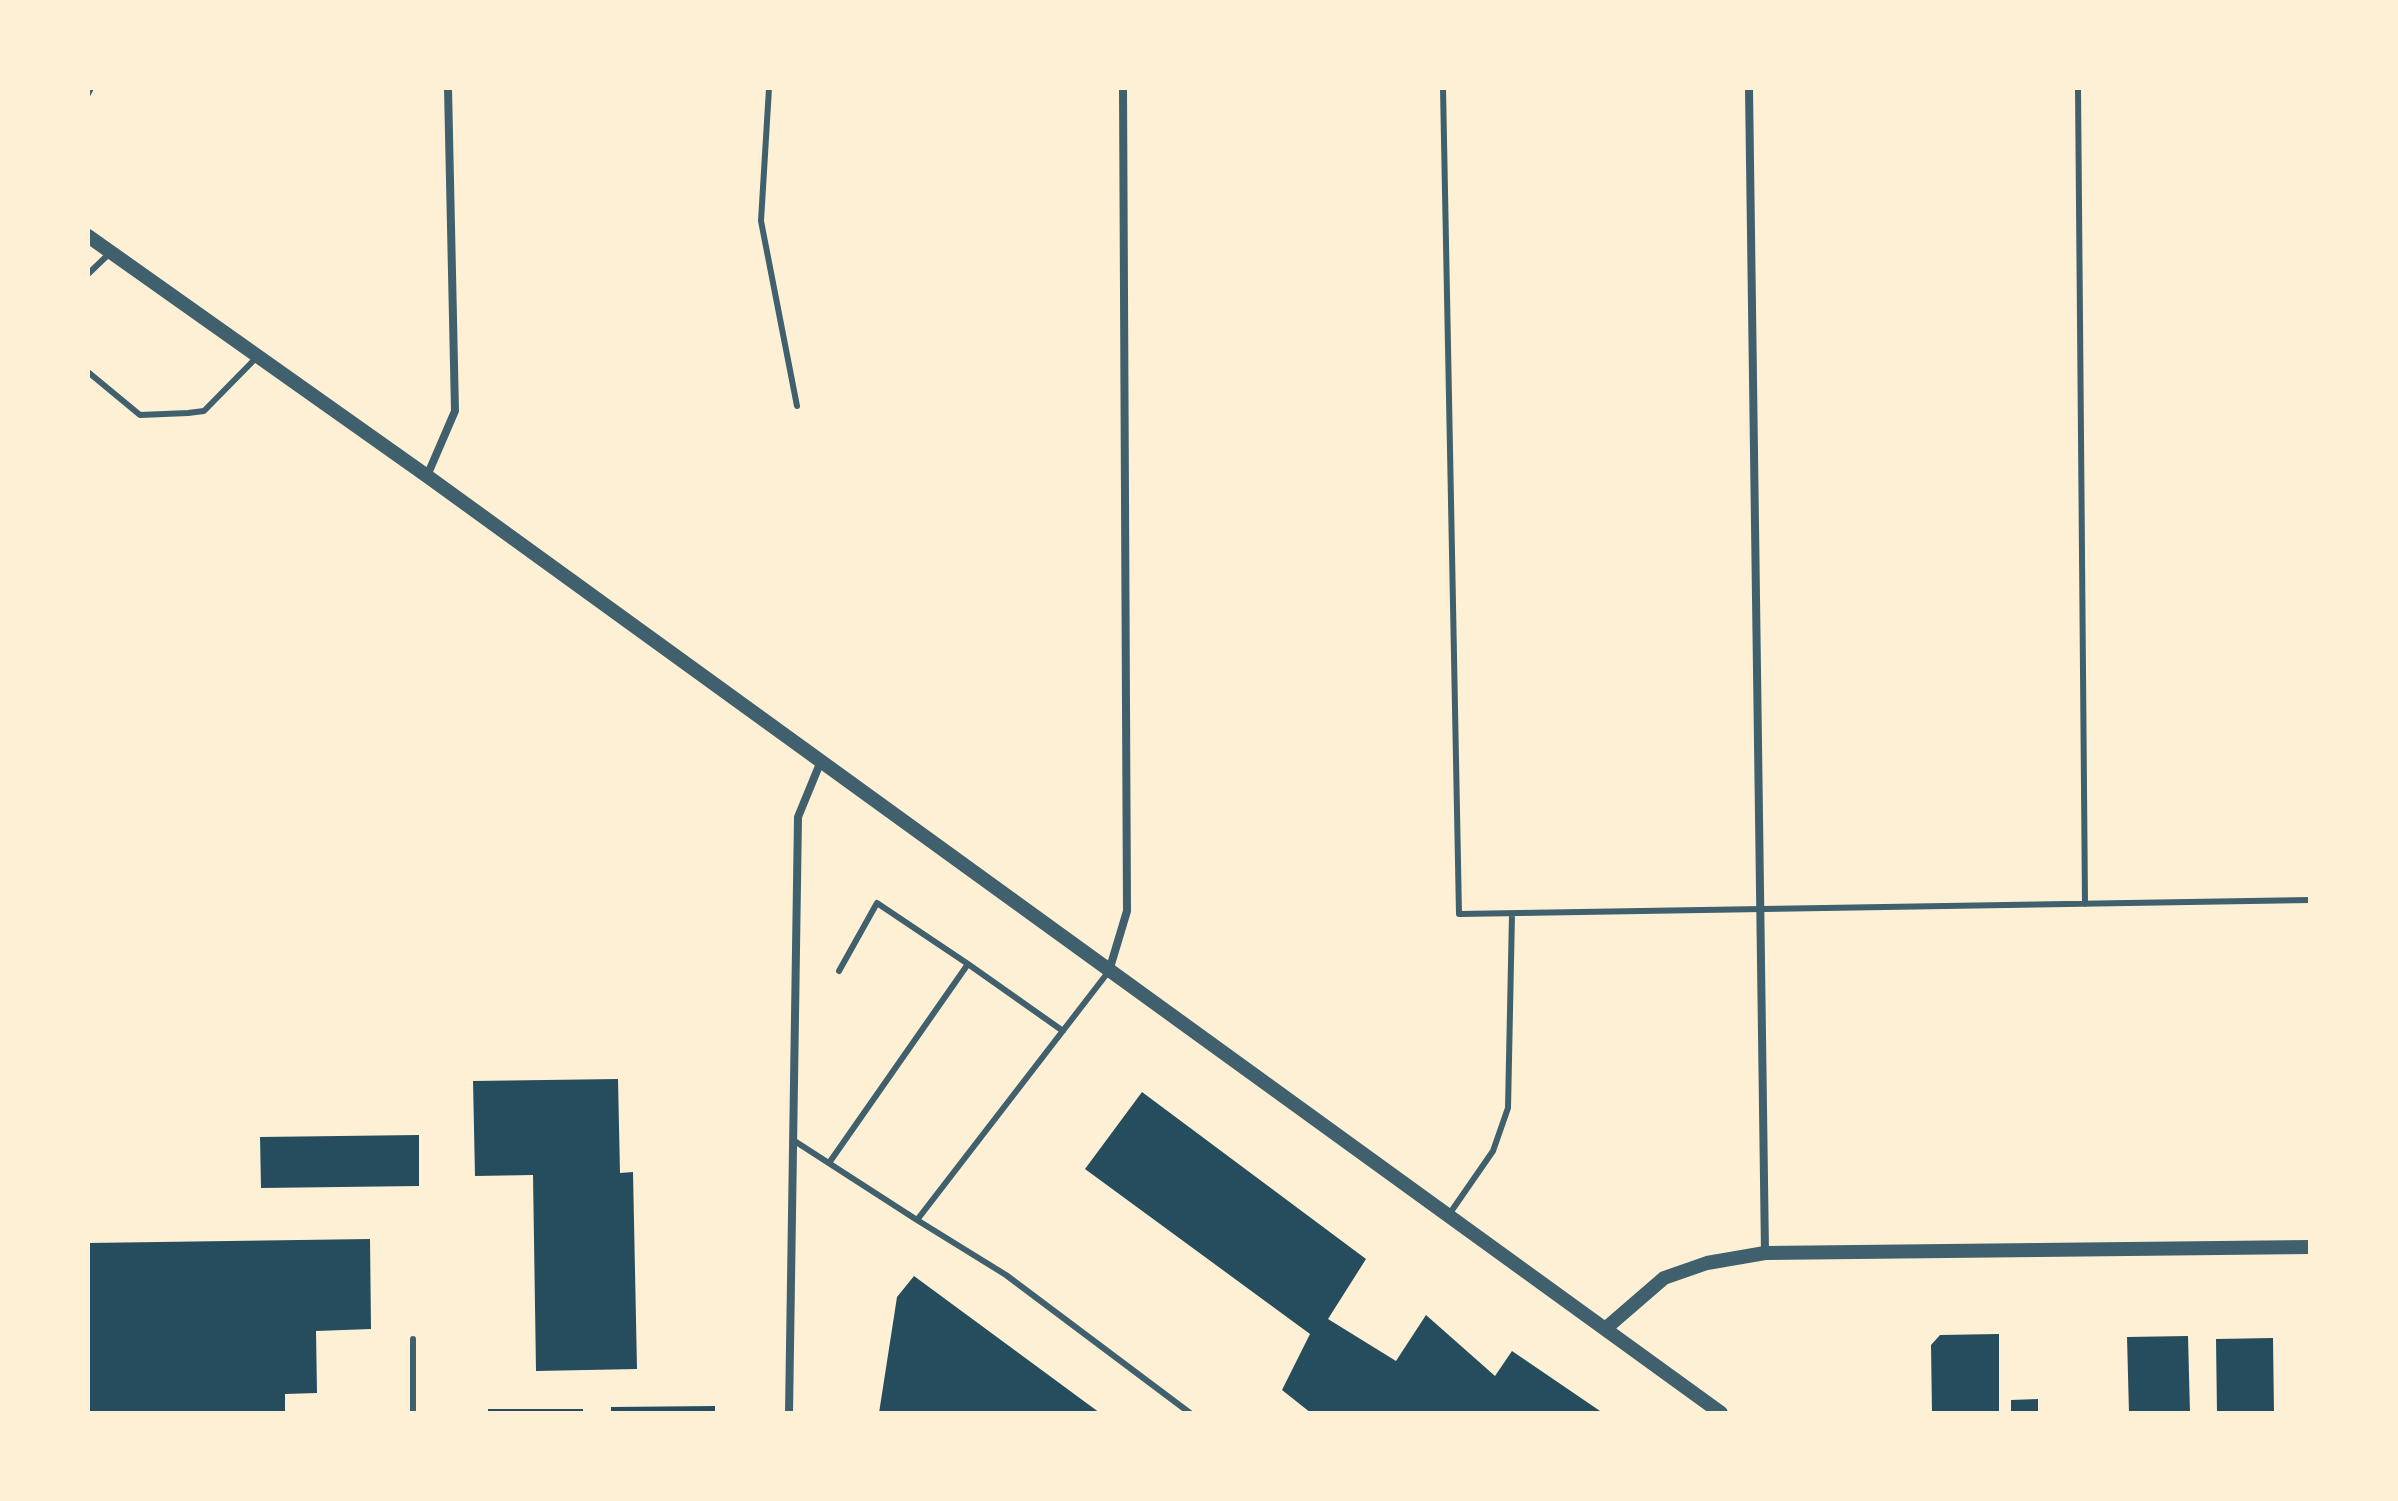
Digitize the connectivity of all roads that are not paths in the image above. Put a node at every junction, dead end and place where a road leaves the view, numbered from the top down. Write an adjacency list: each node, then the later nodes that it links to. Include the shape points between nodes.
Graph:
1 (91, 88): 8 (lane)
2 (448, 88): 15 (street, via 455,411)
3 (769, 88): 14 (lane, via 761,221)
4 (1123, 88): 23 (street, via 1127,911)
5 (1443, 88): 20 (lane, via 1459,914)
6 (1749, 88): 19 (street)
7 (2078, 88): 18 (lane)
8 (88, 94)
9 (88, 236): 10 (street)
10 (111, 252): 11 (lane); 12 (street)
11 (88, 274)
12 (258, 356): 13 (lane, via 204,411 188,413 140,415); 15 (street)
13 (88, 372)
14 (797, 406)
15 (427, 476): 16 (street)
16 (821, 761): 23 (street); 25 (street, via 798,817)
17 (2310, 900): 18 (lane)
18 (2085, 904): 19 (lane)
19 (1760, 910): 20 (lane); 30 (street)
20 (1512, 914): 27 (lane, via 1508,1108 1493,1151)
21 (968, 964): 22 (lane, via 877,903); 24 (lane); 26 (lane)
22 (839, 971)
23 (1109, 971): 24 (lane); 27 (street)
24 (1063, 1031): 28 (lane)
25 (793, 1140): 26 (lane); 34 (street)
26 (829, 1163): 28 (lane)
27 (1448, 1216): 31 (street)
28 (917, 1220): 35 (lane, via 1006,1275)
29 (2310, 1247): 30 (street)
30 (1765, 1253): 31 (street, via 1707,1263 1664,1278)
31 (1605, 1329): 36 (street)
32 (413, 1339): 33 (lane)
33 (413, 1413)
34 (789, 1413)
35 (1190, 1413)
36 (1721, 1413)

